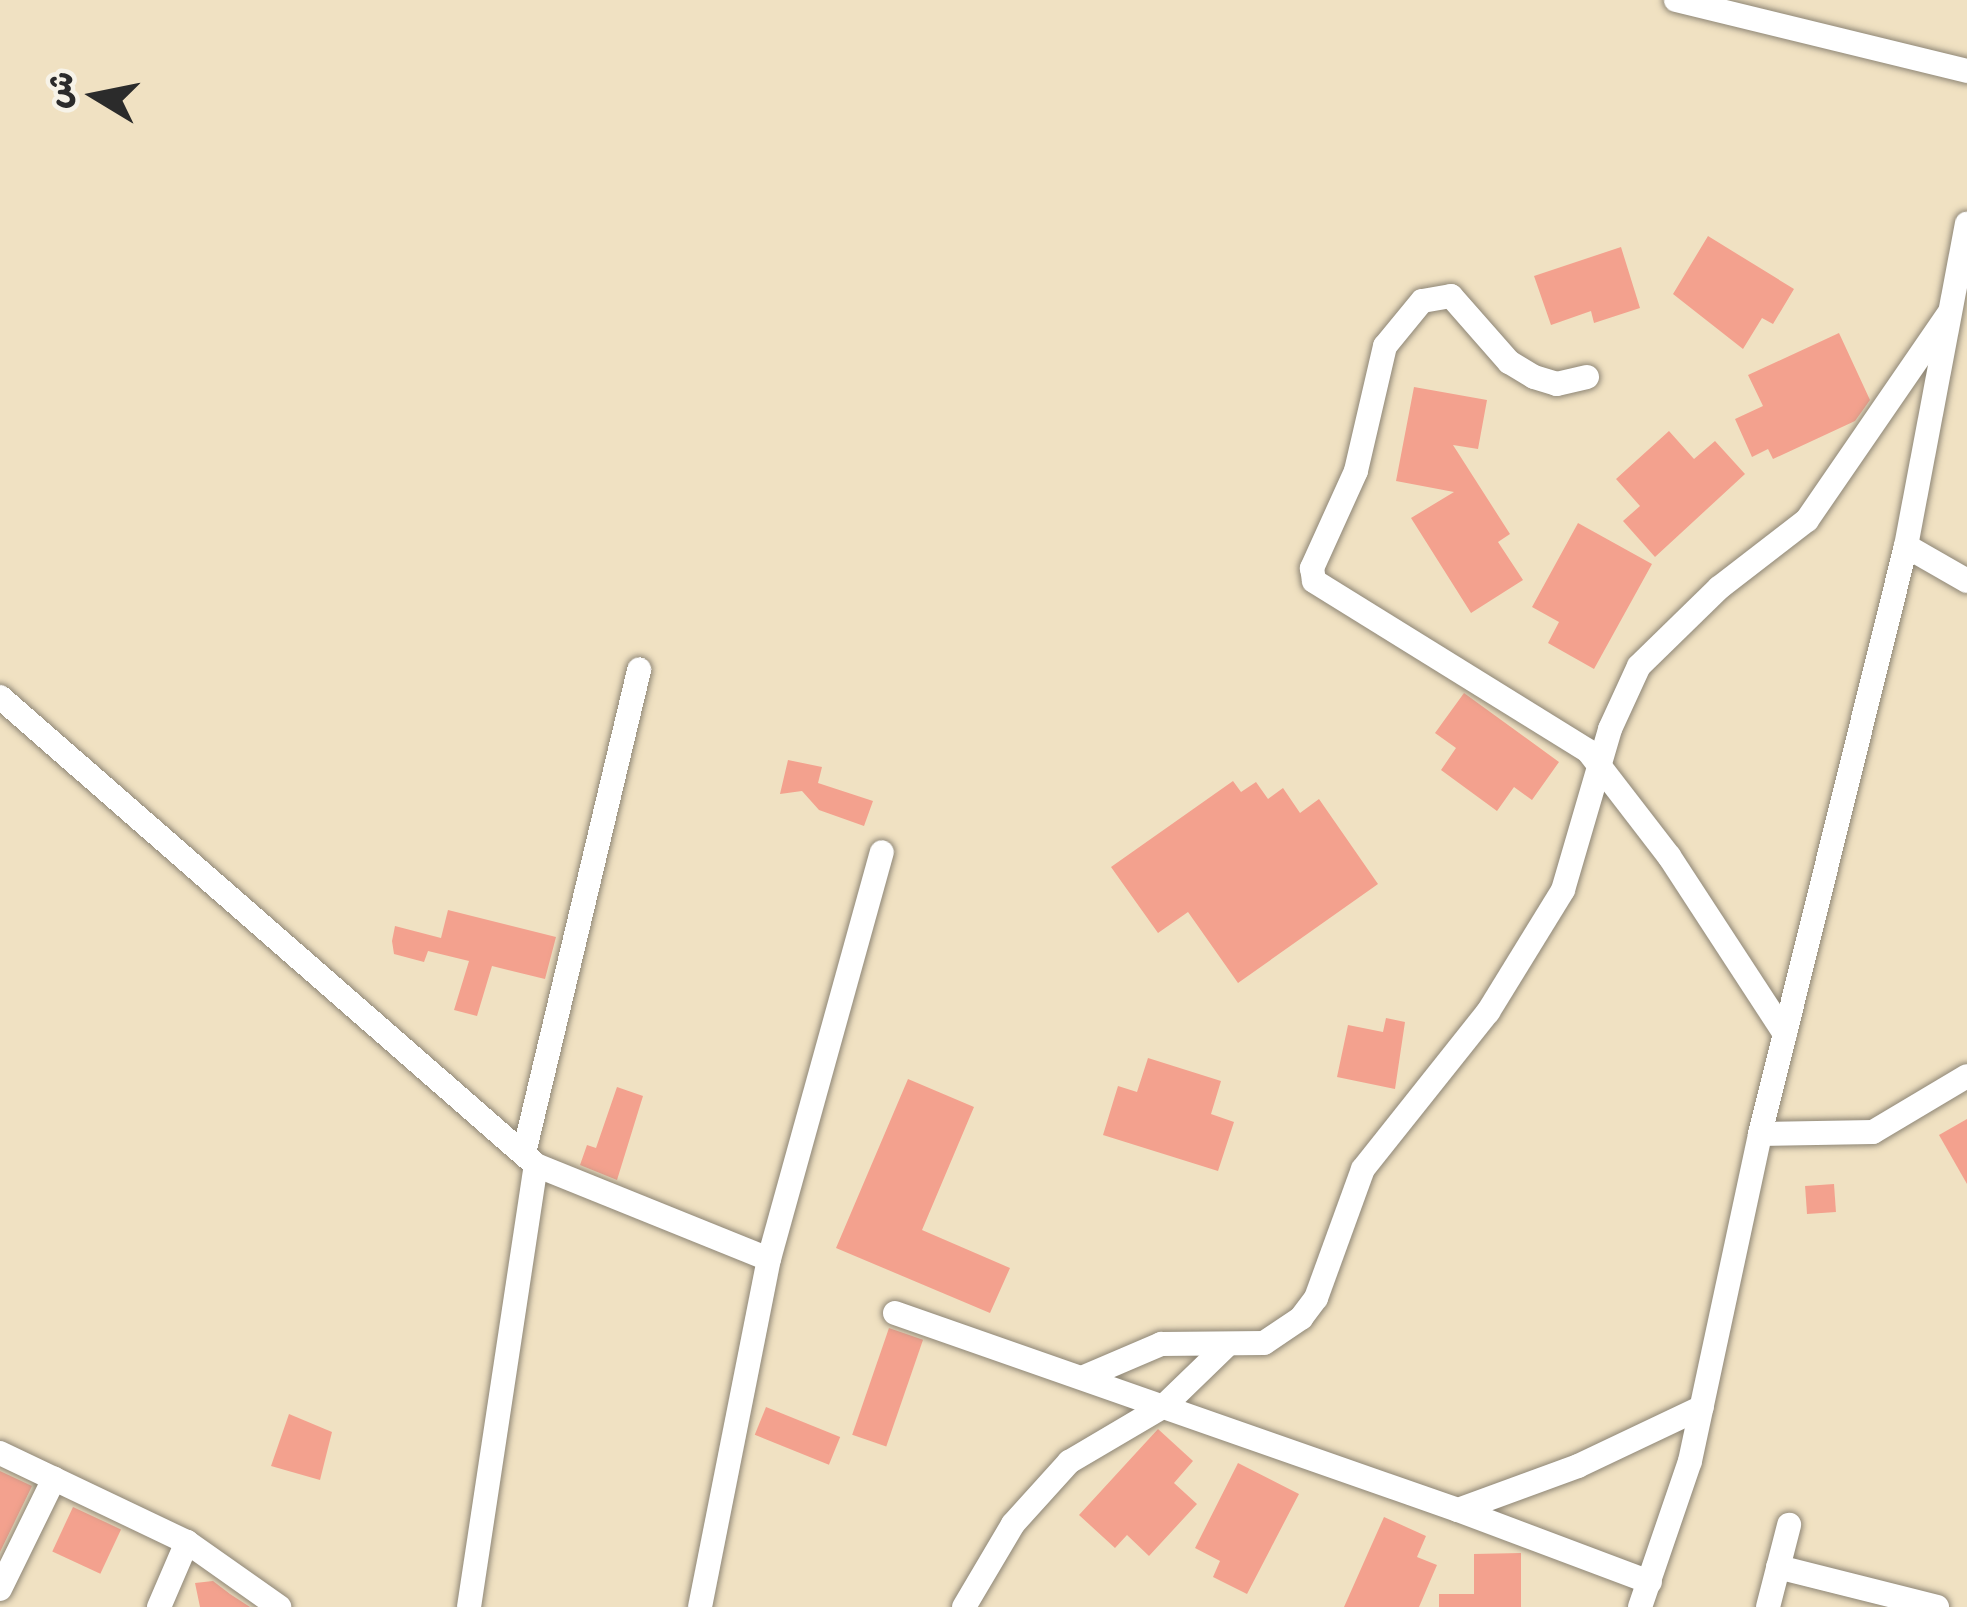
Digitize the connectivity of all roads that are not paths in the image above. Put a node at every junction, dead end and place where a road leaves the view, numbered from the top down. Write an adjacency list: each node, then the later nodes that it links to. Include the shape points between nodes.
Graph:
1 (1676, 0): 2 (street)
2 (1967, 70)
3 (1966, 236): 4 (street)
4 (1948, 314): 6 (street); 10 (street, via 1807,520 1719,588 1639,666 1622,693)
5 (1587, 377): 10 (street, via 1534,377 1509,362 1450,296 1422,301 1385,346 1356,471 1312,568 1321,592 1402,631 1578,742)
6 (1906, 546): 7 (street); 12 (street)
7 (1967, 581)
8 (639, 669): 15 (street)
9 (0, 697): 15 (street)
10 (1602, 772): 12 (street, via 1669,856); 18 (street, via 1563,890 1488,1012 1363,1168 1316,1298 1280,1336)
11 (882, 852): 16 (street)
12 (1785, 1034): 14 (street)
13 (1967, 1076): 14 (street, via 1873,1132)
14 (1760, 1134): 21 (street)
15 (530, 1159): 16 (street); 32 (street)
16 (769, 1259): 33 (street)
17 (895, 1313): 19 (street)
18 (1225, 1347): 19 (street, via 1161,1344); 20 (street)
19 (1084, 1377): 20 (street)
20 (1164, 1406): 24 (street); 34 (street, via 1069,1462 1013,1524)
21 (1702, 1407): 24 (street, via 1579,1466); 28 (street, via 1674,1524)
22 (0, 1454): 23 (street)
23 (54, 1479): 26 (street); 29 (street)
24 (1458, 1510): 28 (street)
25 (1789, 1525): 27 (street)
26 (188, 1542): 30 (street); 31 (street)
27 (1778, 1567): 36 (street); 37 (street)
28 (1650, 1582): 35 (street)
29 (0, 1589)
30 (158, 1607)
31 (279, 1607)
32 (469, 1607)
33 (700, 1607)
34 (964, 1607)
35 (1640, 1607)
36 (1768, 1607)
37 (1936, 1607)

